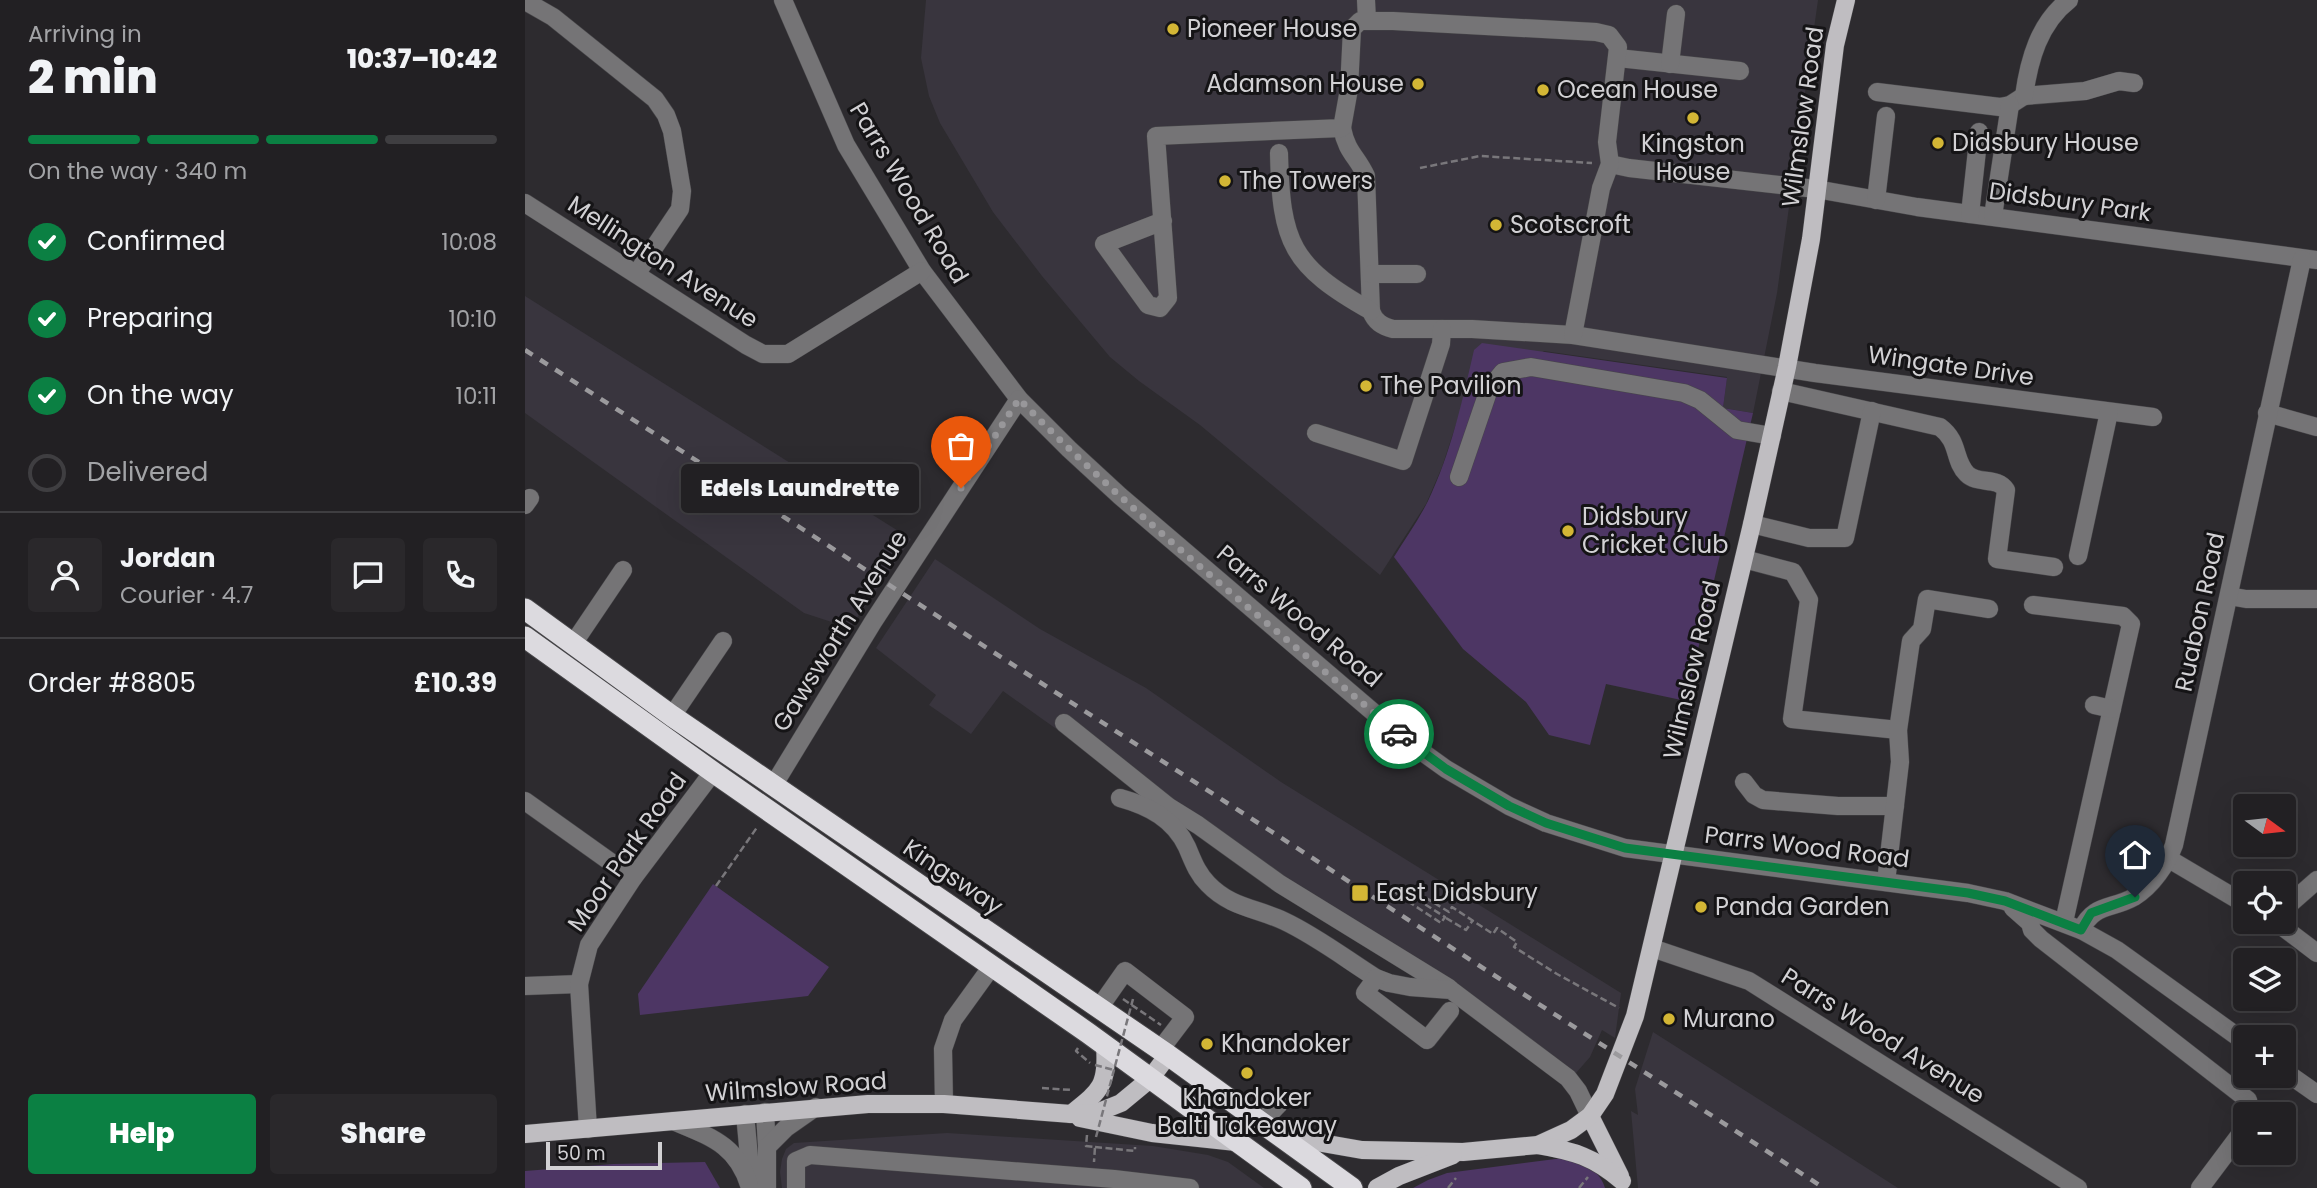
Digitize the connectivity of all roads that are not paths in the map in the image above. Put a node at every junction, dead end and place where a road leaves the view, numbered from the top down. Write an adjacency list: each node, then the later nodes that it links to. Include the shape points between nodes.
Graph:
1 (783, 0): 26 (street, Parrs Wood Road, via 846,145)
2 (1366, 0): 7 (street)
3 (1846, 0): 19 (main road, Wilmslow Road, via 1835,45)
4 (2069, 0): 13 (street, via 2046,24)
5 (525, 1): 27 (street, via 553,17 655,99 666,115 682,191 680,209)
6 (1676, 14): 9 (street)
7 (1367, 20): 8 (street, via 1596,32 1609,35 1618,47); 15 (street, via 1352,29)
8 (1618, 58): 9 (street); 18 (street, via 1607,142)
9 (1670, 64): 10 (street)
10 (1740, 71)
11 (2134, 83): 13 (street, via 2119,81 2085,91)
12 (1877, 92): 13 (street, via 1994,106)
13 (2017, 100): 23 (street)
14 (1886, 116): 20 (street)
15 (1342, 128): 24 (street, via 1156,136); 28 (street, via 1351,155 1366,176)
16 (1979, 132): 22 (street)
17 (1279, 153): 30 (street, Wingate Drive, via 1283,210 1297,254 1325,282)
18 (1610, 164): 19 (street, Didsbury Park); 32 (street, via 1601,188)
19 (1817, 189): 20 (street, Didsbury Park); 33 (main road, Wilmslow Road)
20 (1876, 200): 22 (street, Didsbury Park)
21 (525, 203): 27 (street, Mellington Avenue)
22 (1970, 214): 23 (street, Didsbury Park)
23 (1993, 216): 25 (street, Didsbury Park)
24 (1163, 221): 24 (street, via 1168,298 1160,308 1148,305 1104,244)
25 (2310, 259): 38 (street, Ruabon Road)
26 (922, 271): 27 (street, Mellington Avenue, via 788,354 764,354 745,345); 35 (street, Parrs Wood Road)
27 (637, 273)
28 (1371, 274): 29 (street); 30 (street)
29 (1417, 274)
30 (1371, 311): 31 (street, Wingate Drive, via 1384,327)
31 (1442, 329): 32 (street, Wingate Drive); 41 (street, via 1403,461)
32 (1573, 335): 33 (street, Wingate Drive)
33 (1787, 367): 34 (main road, Wilmslow Road); 37 (street, Wingate Drive)
34 (1781, 391): 36 (street); 42 (main road, Wilmslow Road)
35 (1019, 399): 64 (street, Gawsworth Avenue); 68 (street, Parrs Wood Road, via 1119,496 1407,741 1446,769 1546,823 1625,848)
36 (1872, 411): 44 (street, via 1845,538 1809,538); 47 (street, via 1940,426 1954,442 1966,473 2000,483 2006,490 1997,559)
37 (2109, 412): 39 (street, Wingate Drive); 45 (street)
38 (2267, 413): 40 (street); 49 (street, Ruabon Road)
39 (2153, 417)
40 (2317, 427)
41 (1316, 433)
42 (1772, 436): 43 (street, via 1737,430 1709,406 1684,393 1522,367 1503,372 1489,389); 44 (main road, Wilmslow Road)
43 (1459, 477)
44 (1752, 524): 46 (main road, Wilmslow Road)
45 (2078, 556)
46 (1744, 559): 61 (street, via 1793,572 1809,600 1793,719); 68 (main road, Wilmslow Road)
47 (2054, 567)
48 (623, 570): 56 (street)
49 (2229, 596): 50 (street); 69 (street, Ruabon Road)
50 (2317, 598)
51 (2032, 605): 58 (street, via 2129,620)
52 (525, 609): 56 (highway, Kingsway)
53 (1989, 609): 61 (street, via 1927,599 1922,629 1911,641)
54 (525, 637): 62 (highway, Kingsway)
55 (723, 640): 59 (street)
56 (573, 644): 59 (highway, Kingsway)
57 (2094, 705): 58 (street)
58 (2112, 709): 76 (street)
59 (672, 716): 64 (highway, Kingsway)
60 (1064, 723): 84 (street, via 1169,807 1280,884)
61 (1898, 730): 67 (street)
62 (713, 772): 70 (street, Moor Park Road); 80 (highway, Kingsway)
63 (1744, 782): 67 (street, via 1763,800)
64 (772, 786): 85 (highway, Kingsway)
65 (1120, 798): 81 (street, via 1145,806 1172,824 1196,869 1215,891 1237,905 1287,922)
66 (525, 802): 70 (street)
67 (1895, 806): 72 (street)
68 (1674, 854): 72 (street, Parrs Wood Road); 78 (main road, Wilmslow Road)
69 (2169, 859): 73 (street); 76 (street, Ruabon Road, via 2135,897 2091,913)
70 (633, 878): 82 (street, Moor Park Road, via 589,945)
71 (2317, 880): 74 (street)
72 (1886, 882): 75 (street, Parrs Wood Road)
73 (2233, 897)
74 (2296, 898)
75 (2005, 901): 76 (street, Parrs Wood Road); 93 (street, via 2031,923 2041,939)
76 (2072, 926): 87 (street, Parrs Wood Road, via 2117,950)
77 (2292, 934): 79 (street)
78 (1652, 948): 100 (main road, Wilmslow Road, via 1635,1016 1605,1094); 119 (street, Parrs Wood Avenue, via 1749,981)
79 (2317, 953)
80 (992, 966): 89 (highway, Kingsway); 94 (street, via 953,1020 943,1049)
81 (1376, 978): 84 (street, via 1410,987); 86 (street, via 1365,993 1427,1040)
82 (579, 984): 83 (street); 103 (street, Moor Park Road)
83 (525, 986)
84 (1451, 990): 100 (street, via 1568,1078)
85 (1099, 1008): 88 (highway, Kingsway); 88 (street, via 1125,971 1185,1017)
86 (1450, 1011)
87 (2233, 1033)
88 (1164, 1053): 90 (main road, Wilmslow Road); 102 (highway, Kingsway)
89 (1100, 1056): 90 (highway, Kingsway); 99 (main road, via 1107,1069 1100,1089)
90 (1150, 1079): 99 (main road, Wilmslow Road, via 1121,1103 1096,1113); 105 (highway, Kingsway)
91 (2296, 1079): 92 (street)
92 (2317, 1094)
93 (2248, 1102)
94 (944, 1104): 96 (main road, Wilmslow Road); 99 (main road, Wilmslow Road)
95 (1279, 1104): 102 (street)
96 (816, 1107): 97 (main road, Wilmslow Road); 108 (street)
97 (765, 1112): 98 (main road, Wilmslow Road); 108 (street)
98 (745, 1114): 101 (main road, Wilmslow Road); 112 (street)
99 (1071, 1114): 105 (main road, Wilmslow Road, via 1092,1129)
100 (1590, 1116): 107 (main road, Wilmslow Road); 111 (main road)
101 (673, 1121): 103 (main road, Wilmslow Road); 112 (street, via 727,1147)
102 (1263, 1125): 109 (main road, Wilmslow Road, via 1362,1150); 117 (highway, Kingsway)
103 (588, 1129): 104 (main road, Wilmslow Road)
104 (525, 1134)
105 (1236, 1142): 116 (highway, Kingsway)
106 (2233, 1144): 120 (street)
107 (1538, 1146): 109 (main road, Wilmslow Road); 111 (main road, Wilmslow Road, via 1593,1159)
108 (767, 1147): 113 (street)
109 (1463, 1152): 118 (main road, Wilmslow Road)
110 (1062, 1182): 114 (street, via 810,1155 796,1161); 115 (street, via 1093,1178)
111 (1623, 1185)
112 (751, 1188)
113 (767, 1188)
114 (796, 1188)
115 (1190, 1188)
116 (1301, 1188)
117 (1352, 1188)
118 (1377, 1188)
119 (2078, 1188)
120 (2200, 1188)

